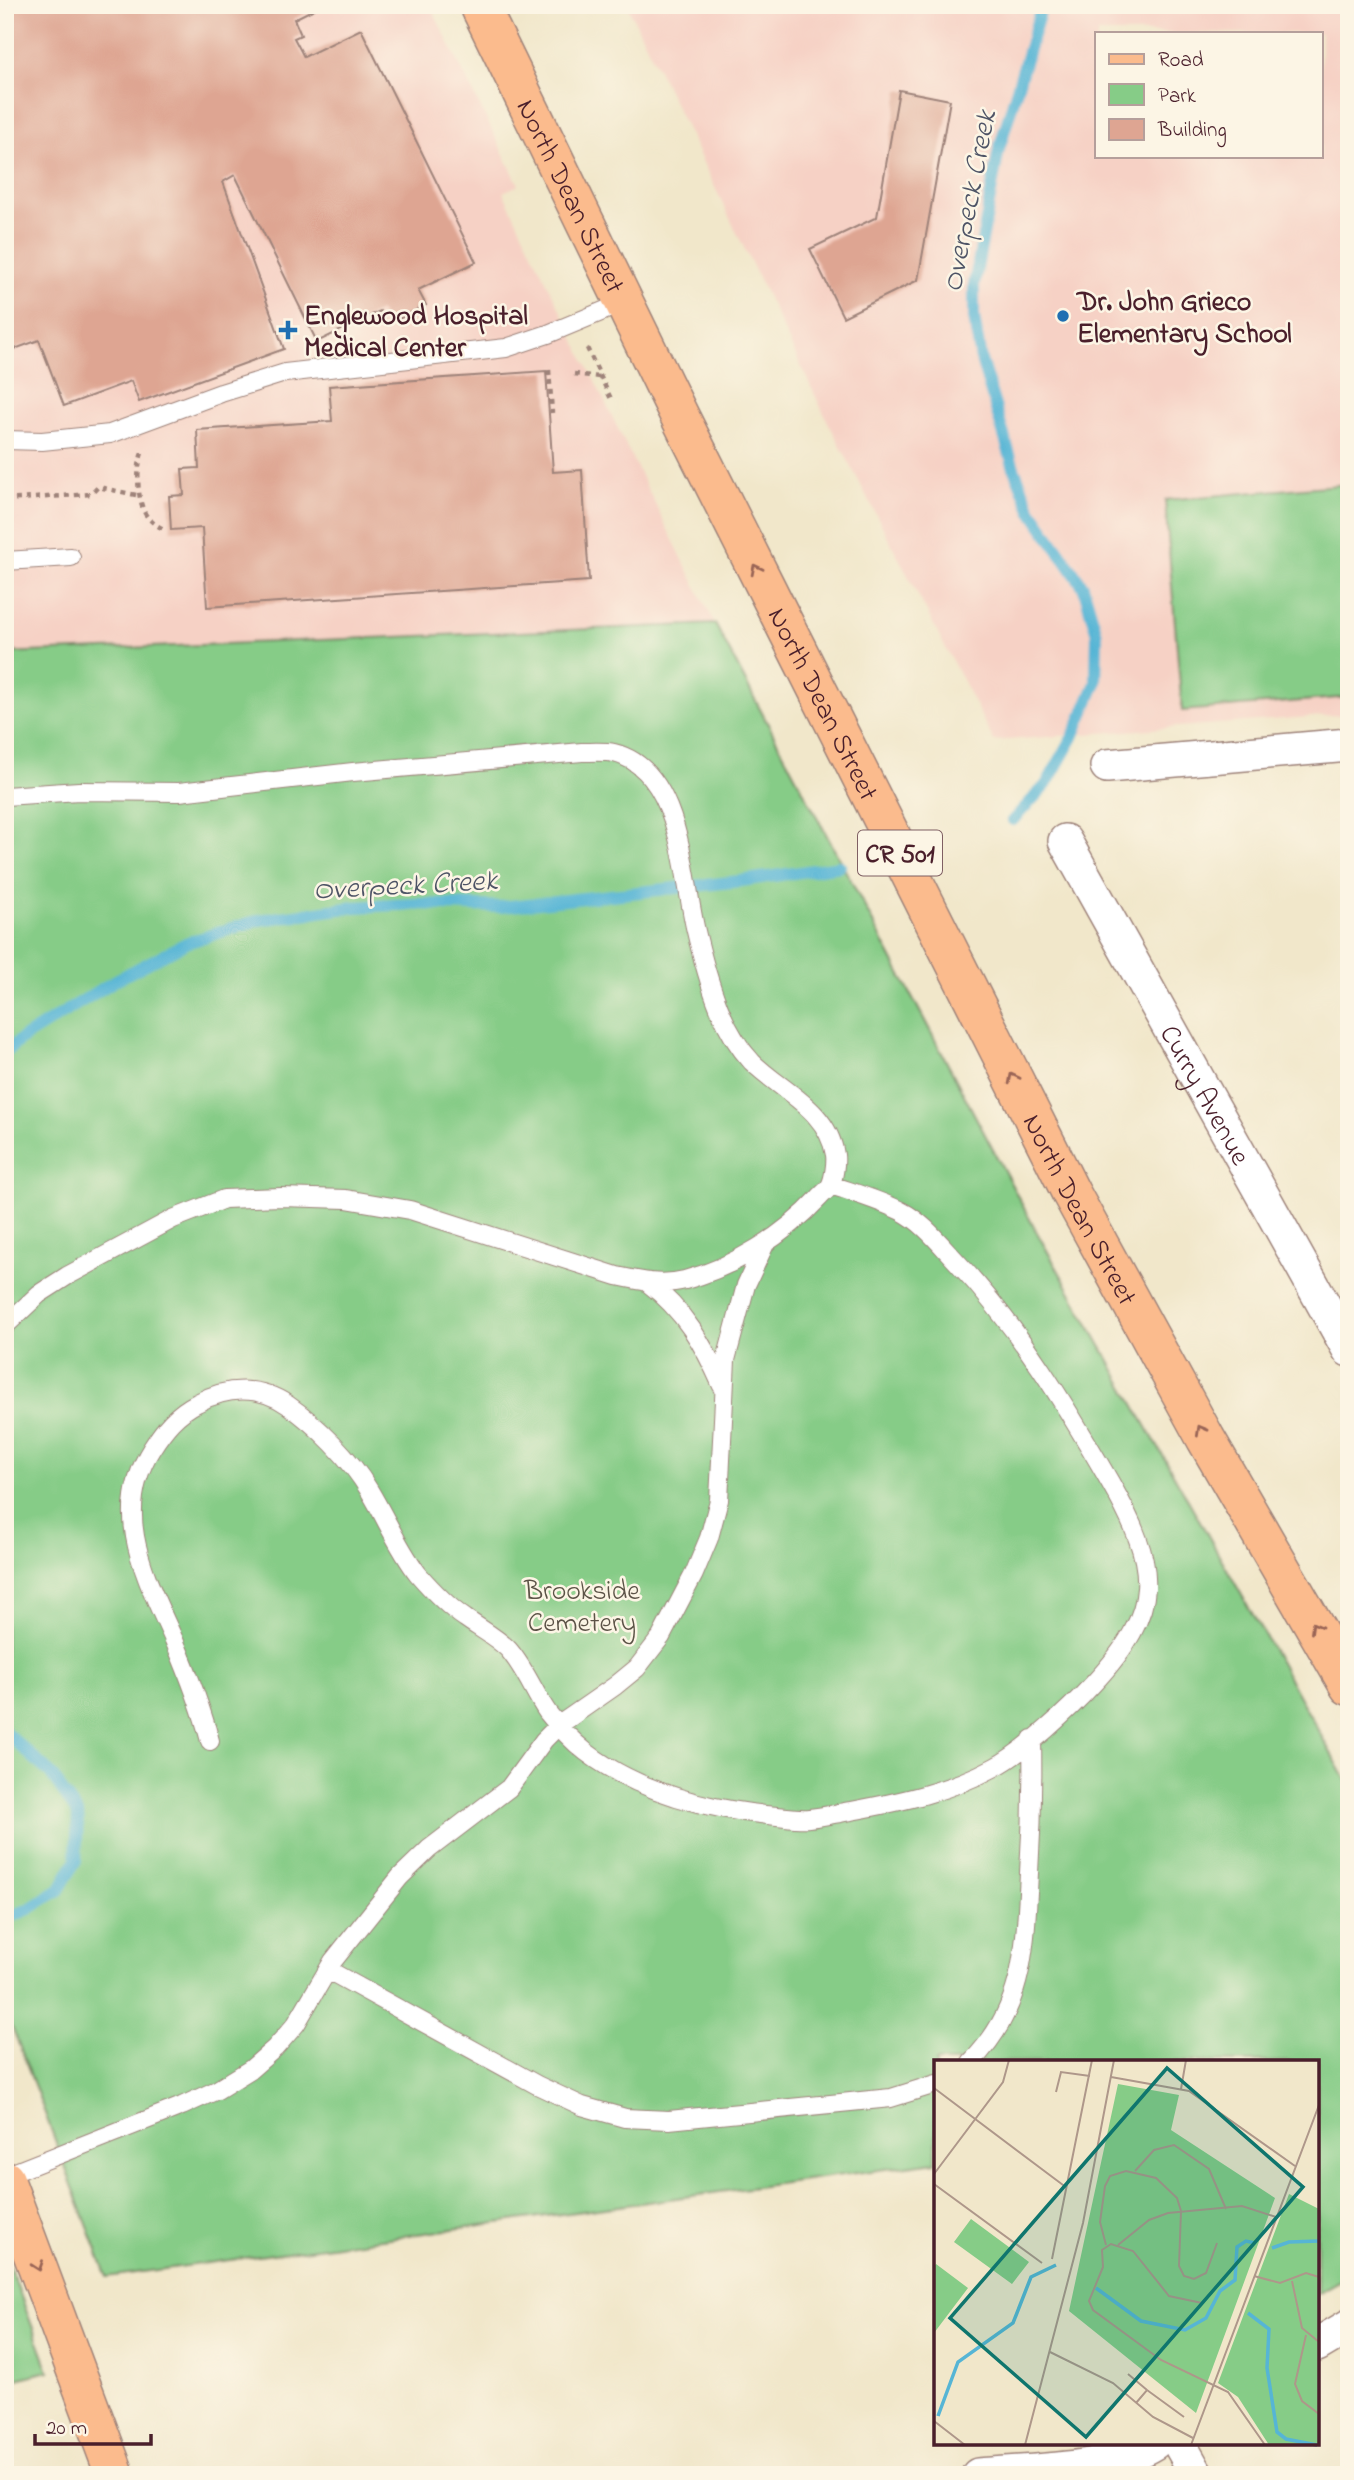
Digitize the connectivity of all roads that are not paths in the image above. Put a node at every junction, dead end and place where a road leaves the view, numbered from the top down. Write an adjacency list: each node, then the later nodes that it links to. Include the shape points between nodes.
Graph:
1 (479, 5): 2 (main road, North Dean Street / CR 501)
2 (625, 302): 3 (lane, via 506,348 285,373 110,434); 17 (main road, North Dean Street / CR 501, one-way to 2, via 1071,1192)
3 (5, 440)
4 (71, 557): 5 (lane)
5 (5, 561)
6 (1349, 745): 7 (street)
7 (1107, 766)
8 (5, 796): 10 (lane, via 179,792 583,752 614,753 636,763 653,780 678,833 695,928 718,1006 735,1041 753,1063 809,1109 830,1136 835,1157)
9 (1065, 841): 13 (street, Curry Avenue)
10 (831, 1185): 11 (lane, via 808,1210); 19 (lane, via 905,1213 975,1281 1021,1337 1071,1415 1124,1507 1144,1555 1147,1593 1137,1627 1082,1697)
11 (766, 1241): 12 (lane, via 717,1269 683,1281); 16 (lane, via 750,1272 736,1318 726,1360)
12 (648, 1283): 14 (lane, via 410,1210 346,1199 224,1199 173,1219 67,1276); 16 (lane, via 693,1329)
13 (1339, 1316): 15 (street, Curry Avenue)
14 (5, 1326)
15 (1349, 1350)
16 (725, 1392): 18 (lane, via 719,1500 694,1574 661,1637 637,1668)
17 (1349, 1686)
18 (558, 1725): 19 (lane, via 588,1754 661,1793 744,1813 806,1819 954,1786 999,1765); 20 (lane, via 505,1646 459,1614 415,1570 362,1478 344,1457 283,1401 237,1389 214,1393 166,1426 136,1481 131,1516 139,1561 197,1695); 21 (lane, via 509,1788 400,1877)
19 (1032, 1739): 22 (lane, via 1025,1953 1011,2003 989,2044)
20 (211, 1741)
21 (328, 1970): 23 (lane, via 537,2085 582,2106 625,2118 669,2120 891,2098); 24 (lane, via 296,2024 251,2069 182,2106)
22 (973, 2060)
23 (934, 2085)
24 (5, 2178): 29 (main road, one-way to 29)
25 (1349, 2326): 26 (street)
26 (1319, 2344)
27 (1150, 2445): 30 (street, via 1099,2464)
28 (1180, 2445): 31 (street)
29 (115, 2475)
30 (978, 2475)
31 (1197, 2475)

